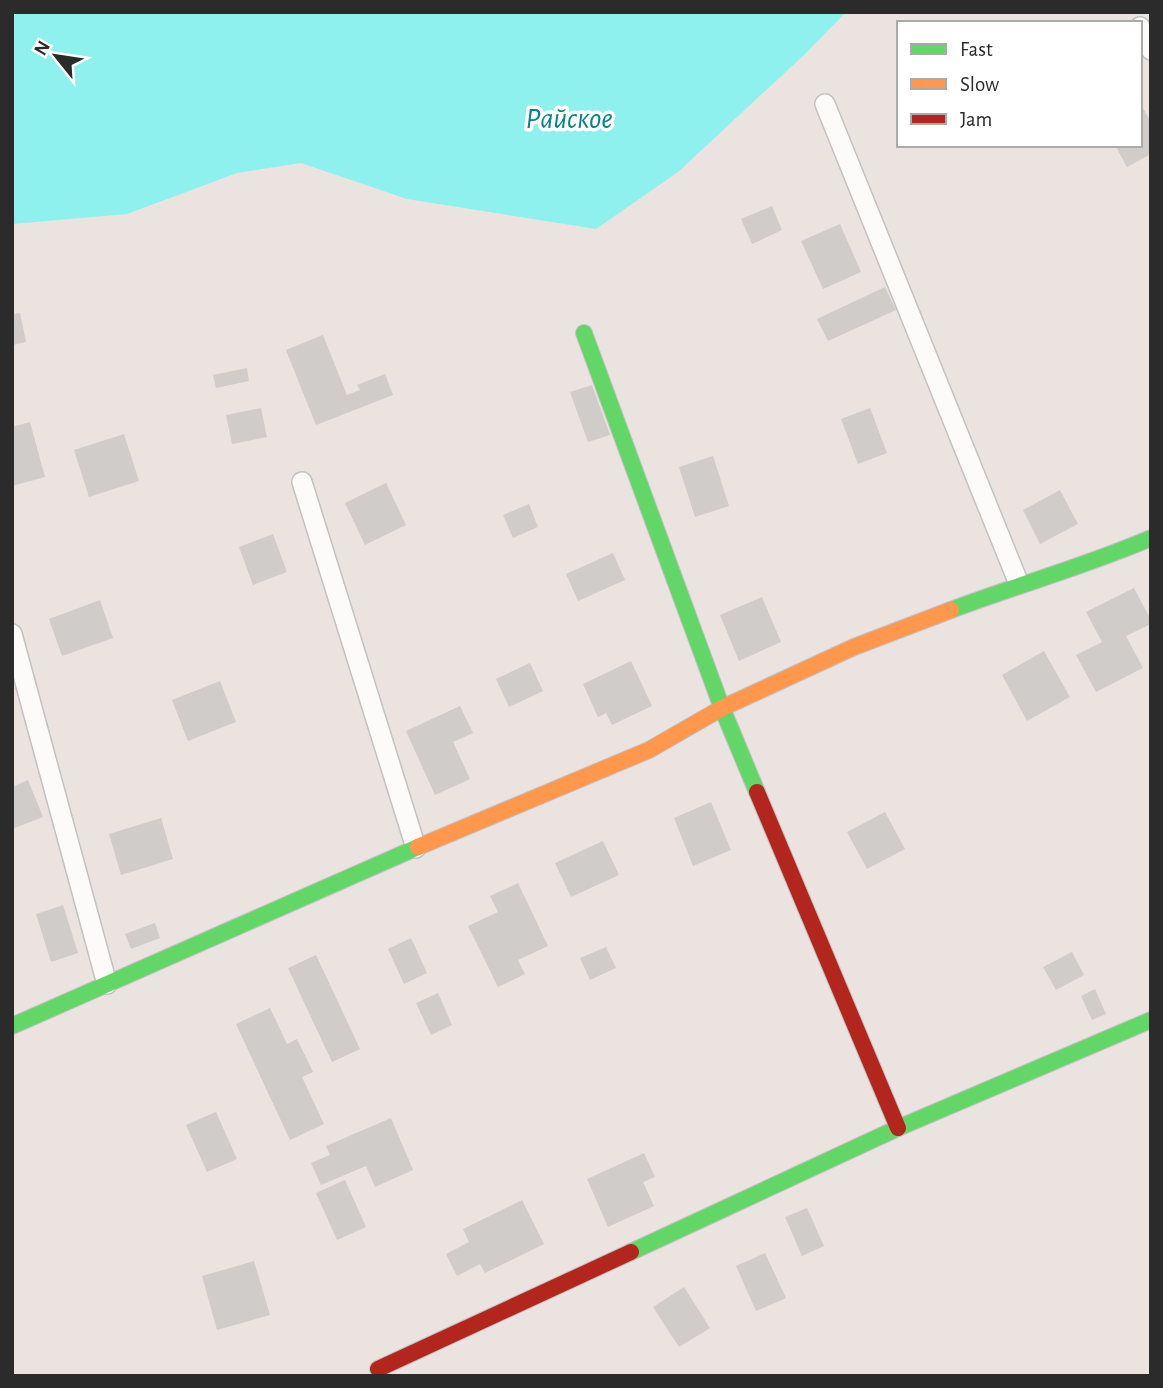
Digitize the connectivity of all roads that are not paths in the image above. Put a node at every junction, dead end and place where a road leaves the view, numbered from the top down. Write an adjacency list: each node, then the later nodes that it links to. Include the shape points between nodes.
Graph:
1 (1142, 31): 2 (street)
2 (1151, 50)
3 (825, 104): 7 (street)
4 (584, 333): 9 (street)
5 (302, 482): 10 (street)
6 (1151, 538): 7 (street)
7 (1019, 584): 9 (street, via 854,647)
8 (12, 634): 11 (street)
9 (722, 708): 10 (street, via 649,750); 14 (street)
10 (415, 848): 11 (street)
11 (107, 984): 13 (street)
12 (1151, 1020): 14 (street)
13 (12, 1026)
14 (898, 1128): 15 (street)
15 (378, 1369)

